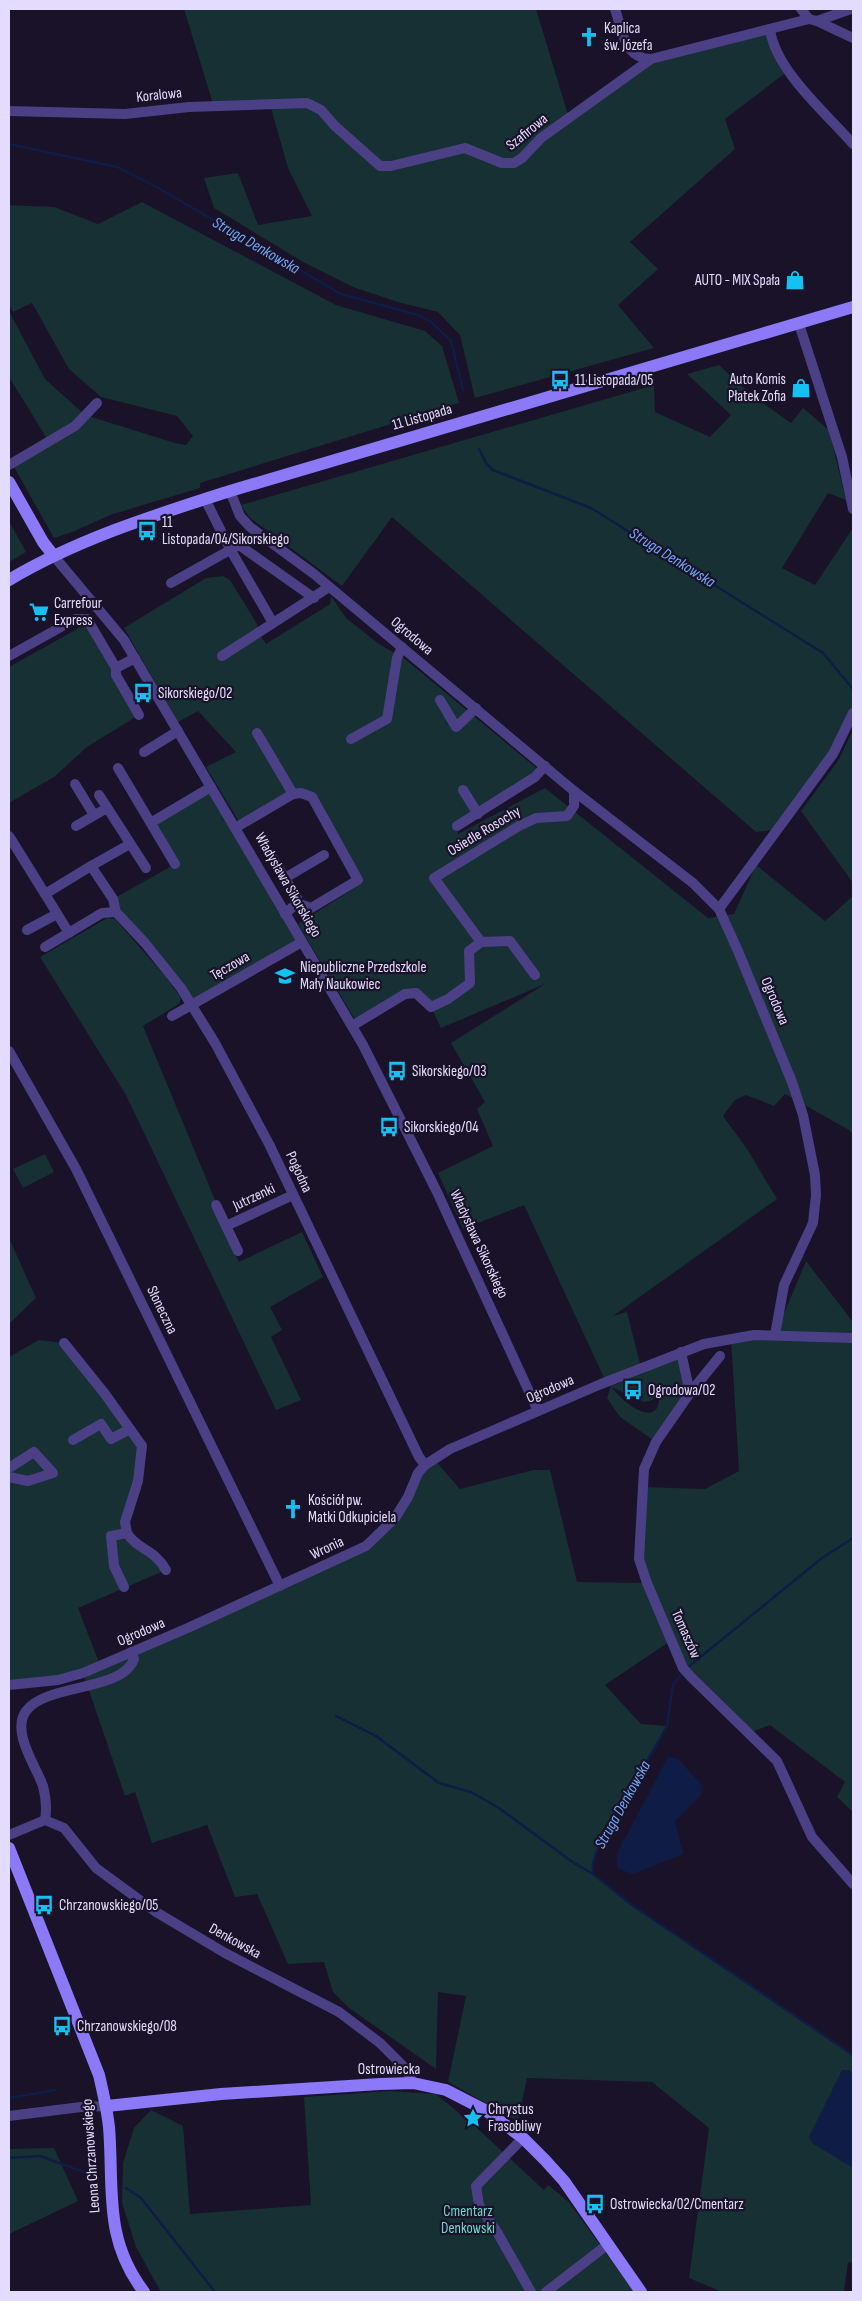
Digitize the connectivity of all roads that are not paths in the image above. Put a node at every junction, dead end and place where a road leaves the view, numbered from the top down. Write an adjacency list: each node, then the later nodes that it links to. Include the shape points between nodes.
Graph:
1 (615, 9): 7 (street, via 629,51 642,59)
2 (801, 9): 4 (street)
3 (851, 9): 4 (street)
4 (814, 20): 5 (street); 6 (street)
5 (770, 28): 7 (street); 10 (street, via 777,52 788,71)
6 (853, 38)
7 (651, 59): 8 (street, Szafirowa, via 541,138 514,163 502,163 465,148 380,166)
8 (312, 104): 9 (street, Koralowa, via 189,107 125,114)
9 (9, 111)
10 (853, 144)
11 (853, 307): 12 (street, 11 Listopada)
12 (799, 324): 16 (street, 11 Listopada); 18 (street, via 842,457)
13 (96, 403): 14 (street, via 75,426)
14 (9, 465)
15 (9, 482): 20 (street, Władysława Sikorskiego)
16 (230, 491): 17 (street, 11 Listopada); 23 (street, Ogrodowa, via 240,516 250,527)
17 (205, 499): 19 (street); 20 (street, 11 Listopada, via 141,520)
18 (853, 509)
19 (230, 548): 22 (street); 24 (street, via 241,546); 25 (street)
20 (53, 556): 21 (street, 11 Listopada); 29 (street, Władysława Sikorskiego, via 101,611)
21 (9, 580)
22 (171, 584)
23 (329, 587): 24 (street); 26 (street, Ogrodowa)
24 (314, 598): 25 (street)
25 (273, 623): 28 (street)
26 (402, 647): 32 (street, Ogrodowa); 37 (street, via 386,719)
27 (9, 656): 30 (street, via 75,619 87,620)
28 (222, 656)
29 (135, 658): 30 (street); 35 (street, Władysława Sikorskiego)
30 (116, 668): 34 (street, via 116,675)
31 (440, 700): 32 (street, via 456,727)
32 (476, 708): 39 (street, Ogrodowa)
33 (853, 713): 64 (street, via 833,754)
34 (140, 714)
35 (178, 731): 38 (street); 42 (street, Władysława Sikorskiego)
36 (257, 732): 45 (street)
37 (351, 739)
38 (144, 752)
39 (545, 766): 44 (street, Ogrodowa); 48 (street, via 535,777)
40 (118, 768): 50 (street)
41 (75, 784): 49 (street)
42 (211, 787): 50 (street); 53 (street, Władysława Sikorskiego)
43 (463, 790): 48 (street)
44 (574, 791): 64 (street, via 693,883); 71 (street, Osiedle Rosochy, via 574,806 567,816 536,818 434,878)
45 (293, 794): 53 (street); 63 (street, via 312,797 358,880 311,908)
46 (99, 795): 47 (street)
47 (107, 808): 49 (street); 55 (street)
48 (478, 814): 52 (street)
49 (94, 815): 51 (street)
50 (152, 822): 58 (street)
51 (76, 826)
52 (457, 826)
53 (235, 828): 67 (street, Władysława Sikorskiego)
54 (9, 836): 62 (street)
55 (130, 844): 59 (street); 60 (street)
56 (324, 855): 61 (street)
57 (272, 858): 61 (street)
58 (175, 864)
59 (91, 866): 62 (street); 65 (street, Pogodna, via 113,899)
60 (146, 868)
61 (285, 878): 63 (street, via 295,892)
62 (45, 894): 66 (street)
63 (297, 903): 67 (street)
64 (719, 910): 82 (street, Ogrodowa, via 792,1082 803,1115 815,1176 813,1223 784,1286)
65 (116, 912): 69 (street, via 102,913); 74 (street, Pogodna)
66 (57, 914): 68 (street); 69 (street)
67 (285, 914): 70 (street, Władysława Sikorskiego)
68 (27, 930)
69 (69, 933): 72 (street)
70 (302, 942): 74 (street, Tęczowa); 76 (street, Władysława Sikorskiego)
71 (481, 942): 73 (street, via 510,942); 76 (street, via 469,951 470,983 448,999 432,1007 416,993 404,994)
72 (45, 947)
73 (534, 975)
74 (193, 1005): 75 (street, Tęczowa); 78 (street, Pogodna, via 254,1115)
75 (172, 1016)
76 (352, 1026): 88 (street, Władysława Sikorskiego, via 437,1192)
77 (9, 1051): 96 (street, Słoneczna, via 76,1170)
78 (293, 1195): 80 (street, Jutrzenki); 91 (street, Pogodna, via 419,1457)
79 (216, 1205): 80 (street, Jutrzenki)
80 (226, 1226): 81 (street, Jutrzenki)
81 (238, 1250)
82 (775, 1335): 83 (street, Ogrodowa); 85 (street, Ogrodowa, via 730,1338)
83 (853, 1338)
84 (64, 1343): 89 (street)
85 (681, 1352): 87 (street); 88 (street, Ogrodowa)
86 (720, 1356): 87 (street, Tomaszów)
87 (690, 1393): 103 (street, Tomaszów, via 656,1442 644,1469 639,1559 683,1668 777,1761 812,1837)
88 (538, 1410): 91 (street, Ogrodowa)
89 (130, 1429): 90 (street, via 111,1439 101,1424); 94 (street, via 139,1440 142,1453 138,1481 125,1522)
90 (73, 1440)
91 (429, 1461): 96 (street, Wronia, via 418,1473 395,1518 372,1542)
92 (9, 1468): 93 (street, via 34,1452 53,1473 28,1481)
93 (9, 1477)
94 (128, 1533): 95 (street, via 160,1559); 97 (street, via 111,1536 114,1566)
95 (166, 1570)
96 (280, 1586): 98 (street, Ogrodowa)
97 (124, 1587)
98 (131, 1652): 99 (street, Ogrodowa, via 58,1680); 100 (street, via 134,1659 127,1669 92,1685 45,1696 26,1711 22,1720 23,1738 43,1787 47,1807)
99 (9, 1685)
100 (45, 1820): 101 (street); 104 (street, Denkowska, via 64,1828 96,1868 156,1912 225,1953 339,2012 380,2043 406,2069)
101 (9, 1835)
102 (9, 1848): 105 (street, Leona Chrzanowskiego, via 92,2055)
103 (853, 1884)
104 (413, 2083): 105 (street, Ostrowiecka, via 236,2093); 107 (street, Ostrowiecka, via 446,2090 485,2110)
105 (106, 2106): 106 (street); 109 (street, Leona Chrzanowskiego, via 113,2224 123,2256)
106 (9, 2116)
107 (523, 2138): 108 (street, Ostrowiecka, via 564,2181); 110 (street, via 476,2186 479,2205)
108 (607, 2245): 111 (street); 112 (street, Ostrowiecka)
109 (144, 2292)
110 (531, 2292)
111 (546, 2292)
112 (641, 2292)

